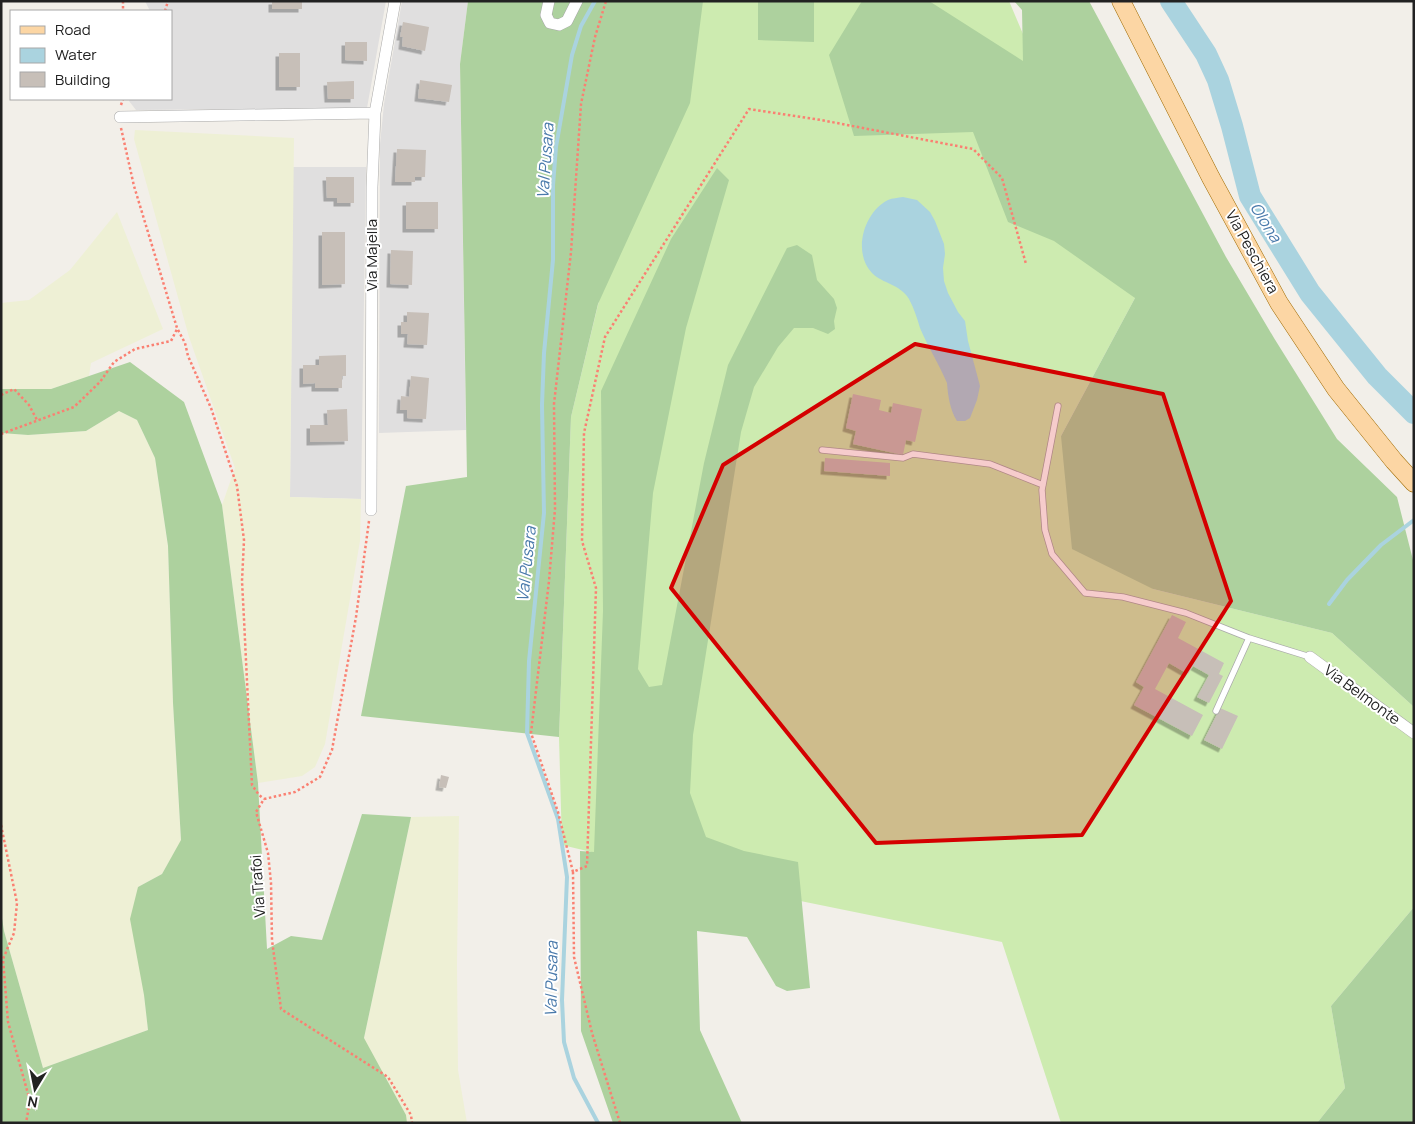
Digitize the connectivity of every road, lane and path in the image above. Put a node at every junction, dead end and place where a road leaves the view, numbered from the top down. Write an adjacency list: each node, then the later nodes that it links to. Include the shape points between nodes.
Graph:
1 (395, 1): 6 (street, Via Majella)
2 (549, 1): 3 (street, via 546,15 550,22 558,24 566,21)
3 (577, 1)
4 (606, 1): 24 (path, via 581,104 571,252 554,404 555,509 550,572 531,733 558,812)
5 (1121, 1): 15 (main road, Via Peschiera, via 1279,303 1336,389)
6 (375, 113): 7 (street); 17 (street, Via Majella)
7 (120, 118): 9 (path, via 134,186)
8 (1026, 264): 24 (path, via 1002,178 973,149 749,109 606,337 584,433 582,540 596,588 595,649 587,866)
9 (177, 328): 12 (path, via 171,341 135,349 114,362 100,382 74,407); 22 (path, via 211,408 238,486 244,540 242,581 252,785)
10 (1, 395): 12 (path, via 14,389 29,405)
11 (1058, 406): 16 (lane)
12 (37, 420): 13 (path)
13 (1, 434)
14 (822, 450): 16 (lane, via 903,458 913,454 990,464)
15 (1414, 483)
16 (1042, 485): 18 (lane, via 1045,530 1052,554 1086,593 1124,597 1186,613)
17 (371, 510): 22 (path, via 332,750 320,777 295,792)
18 (1249, 638): 19 (lane); 20 (lane)
19 (1310, 657): 21 (street, Via Belmonte)
20 (1216, 711)
21 (1414, 733)
22 (264, 799): 26 (path, Via Trafoi, via 256,812 268,853 272,940 281,1009 388,1077)
23 (1, 825): 25 (path, via 17,903 14,933 3,959 8,1022 30,1101)
24 (573, 872): 27 (path, via 574,957 592,1033)
25 (26, 1123)
26 (412, 1123)
27 (620, 1123)

